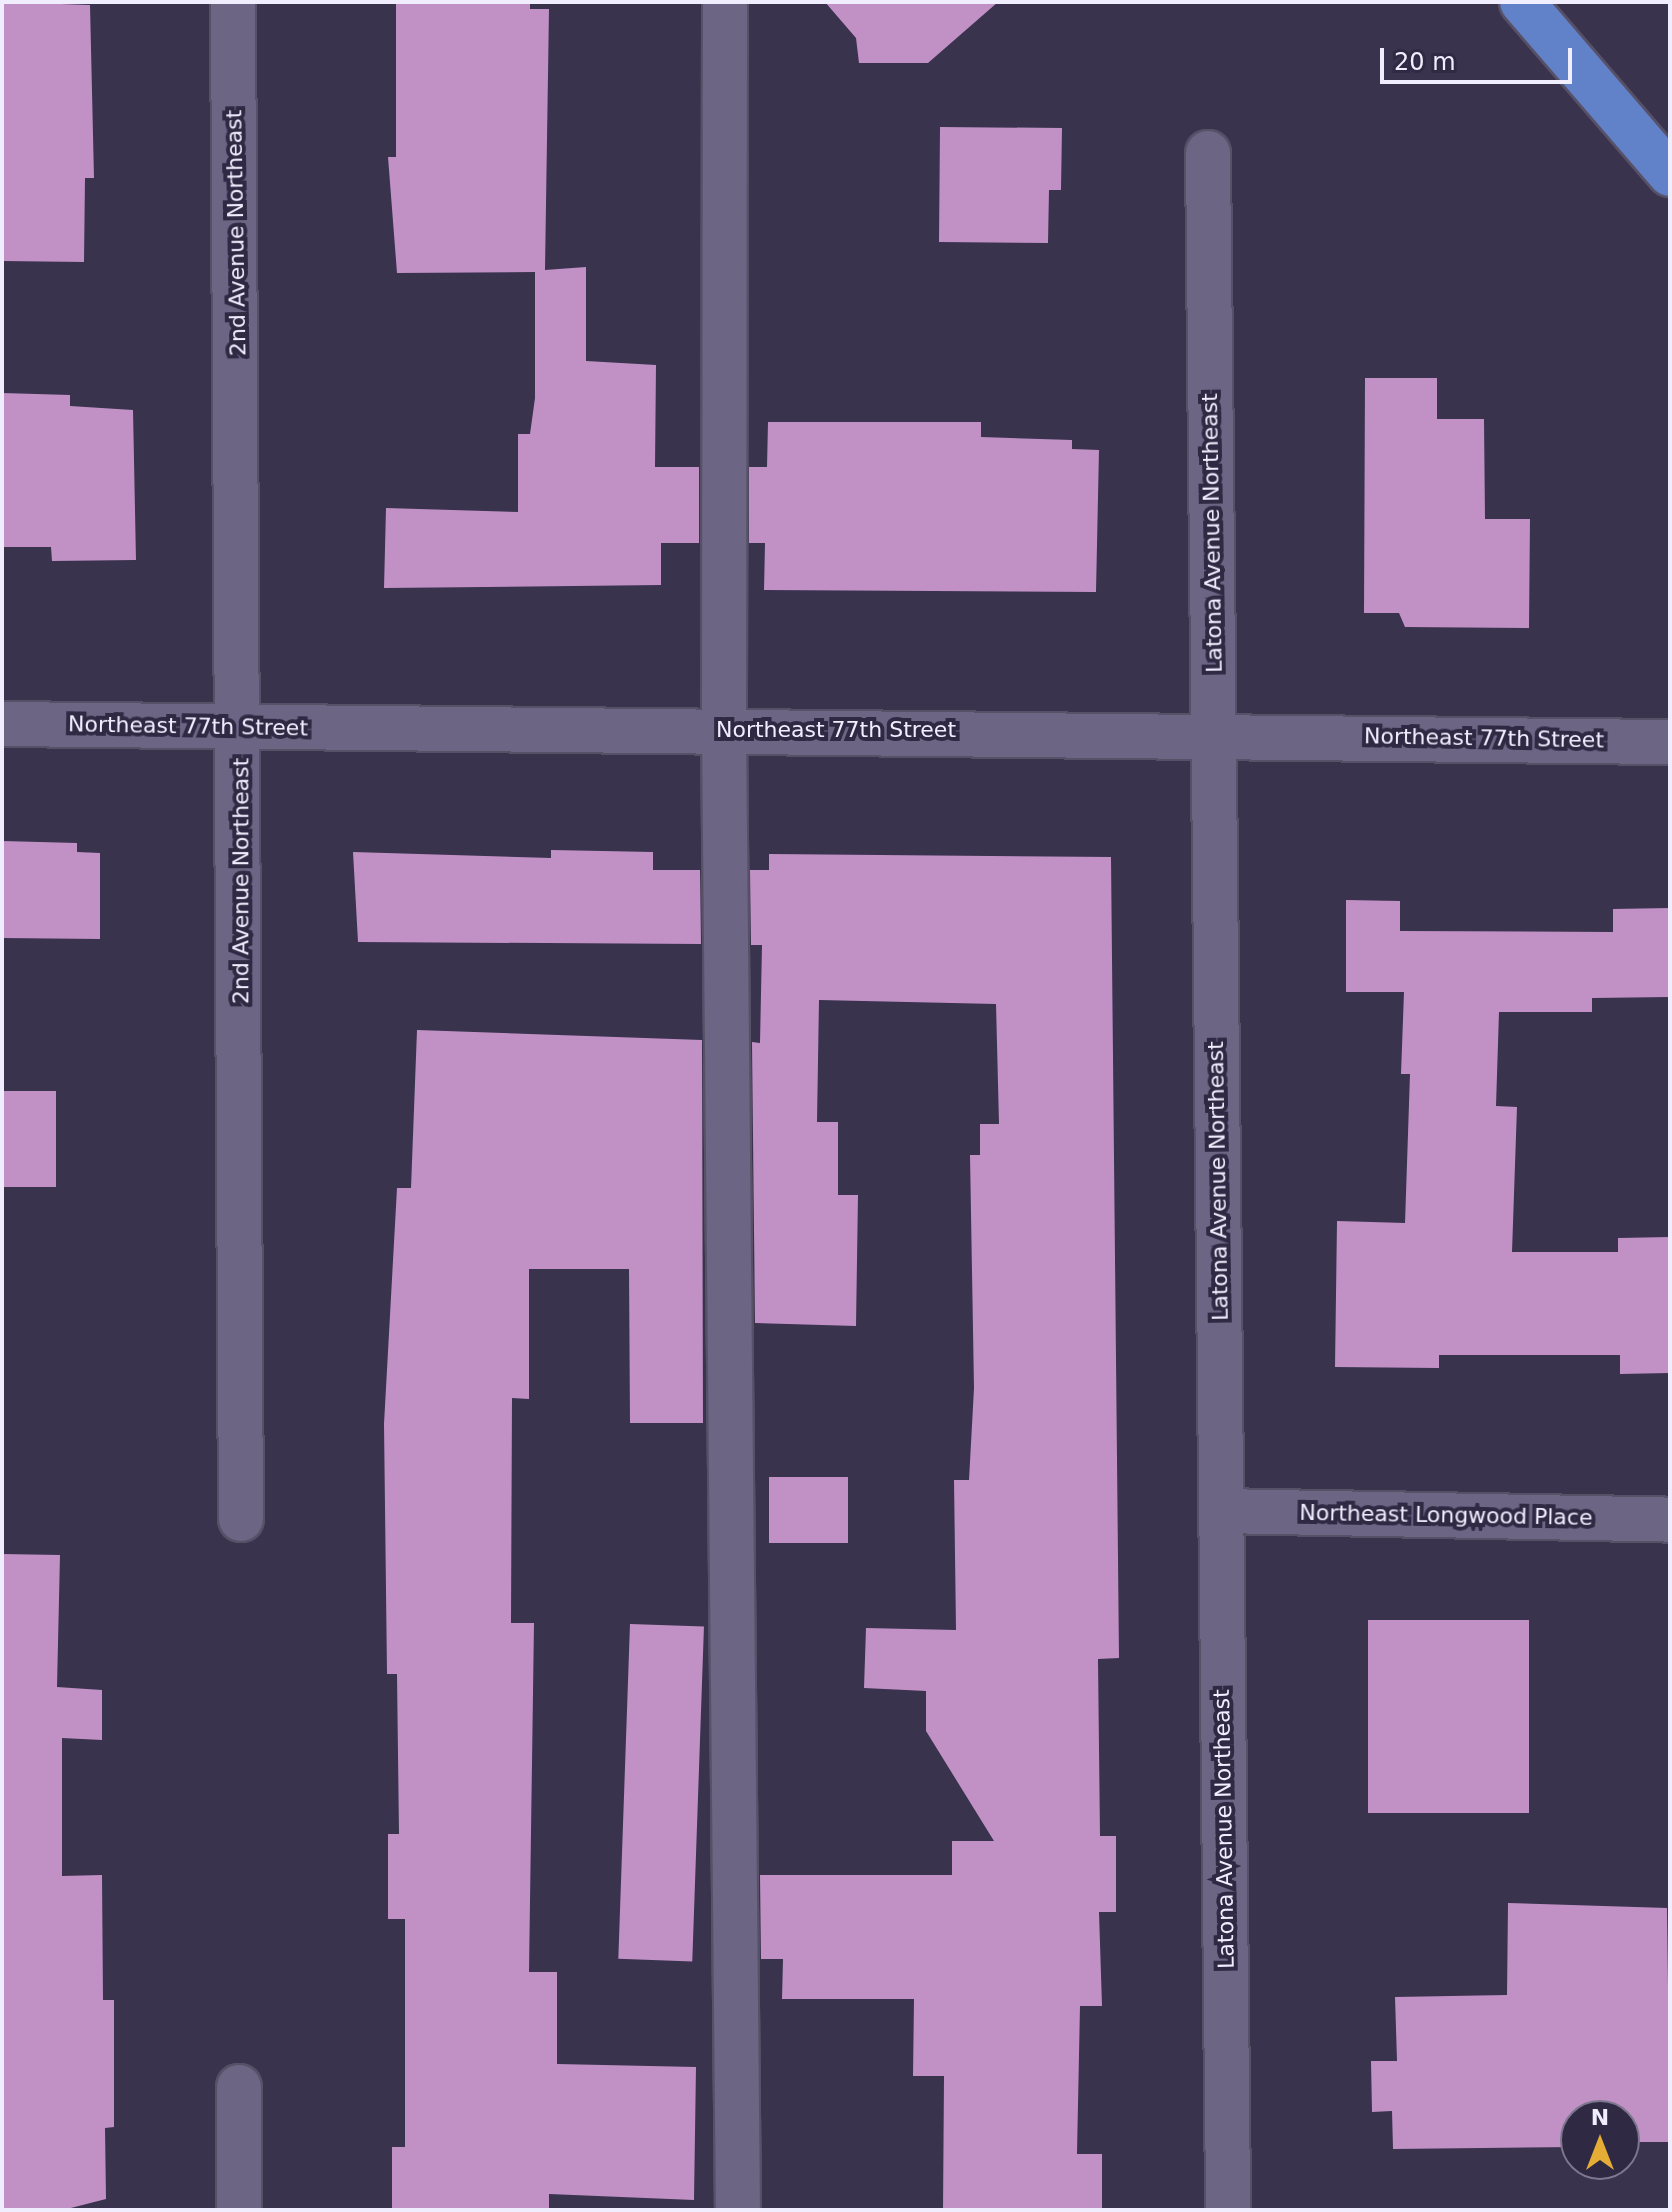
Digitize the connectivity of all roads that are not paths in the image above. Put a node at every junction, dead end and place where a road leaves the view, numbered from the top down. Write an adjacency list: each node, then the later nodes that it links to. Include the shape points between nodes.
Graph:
1 (233, 2): 7 (street, 2nd Avenue Northeast)
2 (725, 2): 8 (street)
3 (1522, 2): 5 (highway)
4 (1208, 153): 9 (street, Latona Avenue Northeast)
5 (1670, 174)
6 (2, 724): 7 (street, Northeast 77th Street)
7 (241, 728): 8 (street, Northeast 77th Street); 12 (street, 2nd Avenue Northeast)
8 (724, 730): 9 (street, Northeast 77th Street); 16 (street)
9 (1213, 733): 10 (street, Northeast 77th Street); 11 (street, Latona Avenue Northeast)
10 (1670, 742)
11 (1221, 1511): 13 (street, Northeast Longwood Place); 17 (street, Latona Avenue Northeast)
12 (241, 1519)
13 (1670, 1520)
14 (239, 2087): 15 (street)
15 (239, 2210)
16 (738, 2210)
17 (1228, 2210)

